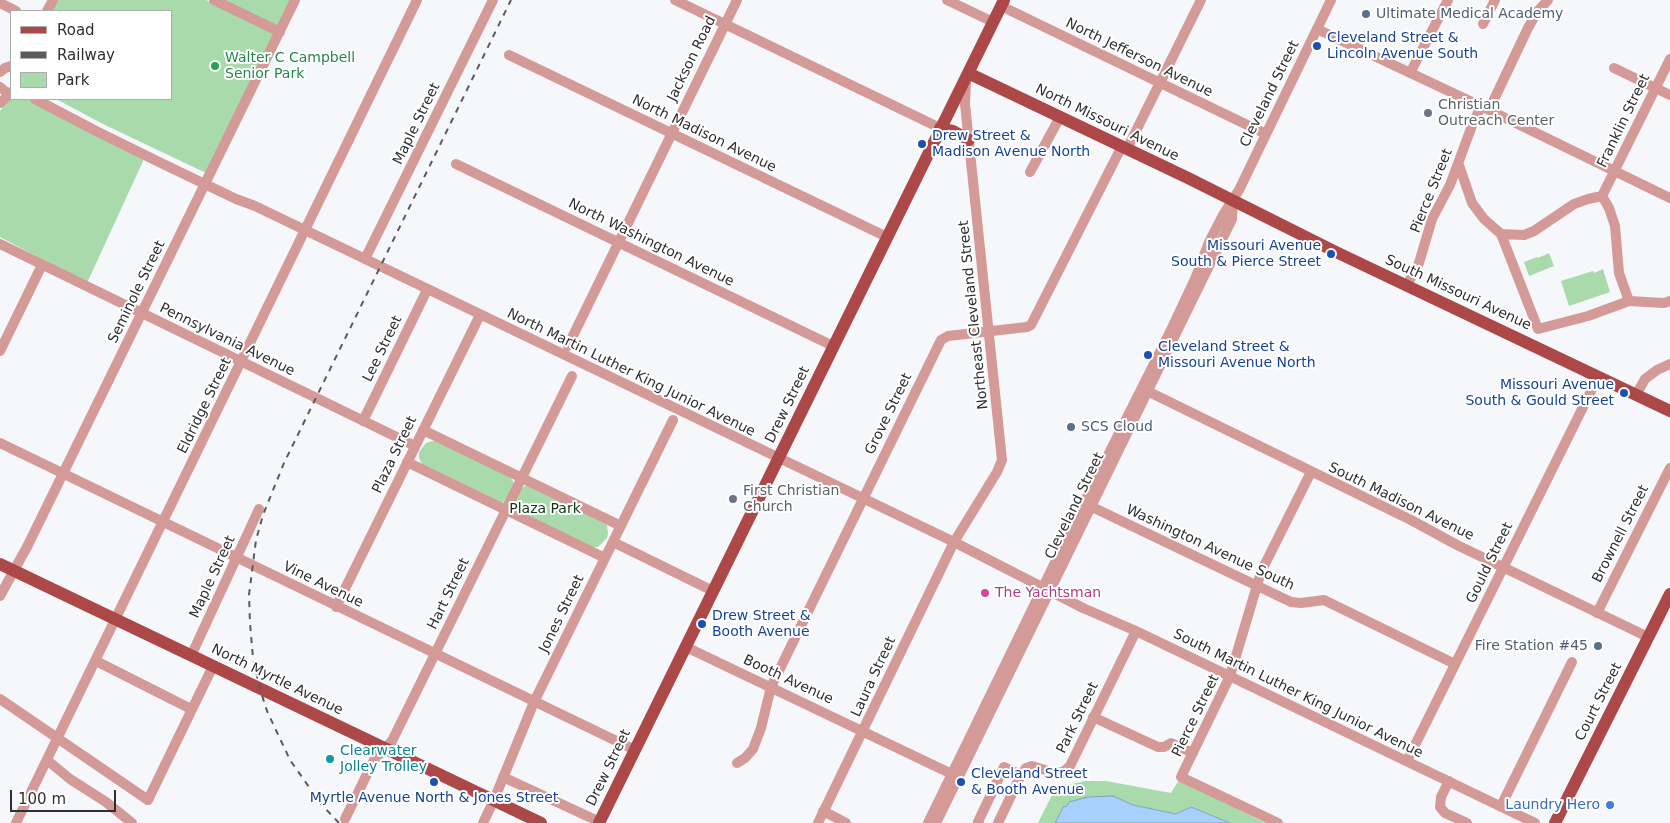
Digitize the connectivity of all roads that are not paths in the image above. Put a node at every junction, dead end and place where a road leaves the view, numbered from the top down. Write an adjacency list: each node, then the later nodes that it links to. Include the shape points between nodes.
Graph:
1 (214, 0): 20 (street)
2 (295, 0): 20 (street, Seminole Street)
3 (418, 0): 48 (street, Eldridge Street)
4 (493, 0): 53 (street, Maple Street)
5 (675, 0): 17 (street)
6 (737, 0): 17 (street, Jackson Road)
7 (946, 0): 16 (street)
8 (1201, 0): 26 (street, Grove Street)
9 (1331, 0): 19 (street, Cleveland Street)
10 (1448, 0): 25 (street)
11 (1495, 0): 18 (street)
12 (1548, 0): 33 (street, Pierce Street, via 1528,28)
13 (1002, 3): 16 (main road, Drew Street); 26 (street, North Jefferson Avenue)
14 (0, 4): 15 (street)
15 (14, 10)
16 (993, 22): 24 (main road, Drew Street)
17 (725, 24): 35 (street); 36 (street, Jackson Road)
18 (1483, 24)
19 (1317, 30): 25 (street); 37 (street, Cleveland Street)
20 (280, 32): 44 (street, Seminole Street)
21 (508, 55): 36 (street, North Madison Avenue)
22 (1670, 58): 27 (street, Franklin Street)
23 (1614, 68): 27 (street)
24 (968, 72): 34 (main road, North Missouri Avenue); 35 (main road, Drew Street); 38 (street, Northeast Cleveland Street, via 965,89)
25 (1410, 74): 33 (street)
26 (1160, 83): 37 (street, North Jefferson Avenue); 39 (street, Grove Street)
27 (1656, 88): 29 (street); 42 (street, Franklin Street)
28 (10, 94): 32 (street)
29 (1670, 95)
30 (37, 100): 44 (street, North Martin Luther King Junior Avenue)
31 (51, 100): 44 (street, North Martin Luther King Junior Avenue)
32 (0, 103)
33 (1485, 108): 41 (street, Pierce Street, via 1473,123); 42 (street)
34 (1060, 117): 39 (main road, North Missouri Avenue); 43 (street)
35 (940, 128): 38 (main road); 50 (main road, Drew Street)
36 (671, 133): 50 (street, North Madison Avenue); 51 (street, Jackson Road)
37 (1266, 134): 47 (street, Cleveland Street)
38 (969, 140): 62 (street, Northeast Cleveland Street)
39 (1124, 147): 47 (main road, North Missouri Avenue); 62 (street, Grove Street, via 1034,322 1027,327)
40 (456, 164): 51 (street, North Washington Avenue)
41 (1458, 165): 49 (street, via 1472,203); 55 (street, Pierce Street, via 1432,219 1419,263)
42 (1615, 171): 45 (street, Franklin Street); 46 (street)
43 (1030, 172)
44 (206, 181): 48 (street, North Martin Luther King Junior Avenue, via 236,199); 59 (street, Seminole Street)
45 (1602, 196): 49 (street, via 1574,204 1524,235); 57 (street, via 1615,226 1619,273)
46 (1670, 198)
47 (1233, 200): 55 (main road, South Missouri Avenue); 71 (street, Cleveland Street, via 1209,242)
48 (305, 230): 53 (street, North Martin Luther King Junior Avenue); 67 (street, Eldridge Street)
49 (1500, 234): 61 (street)
50 (887, 237): 65 (main road, Drew Street)
51 (618, 242): 64 (street, Jackson Road); 65 (street, North Washington Avenue)
52 (0, 244): 54 (street, Pennsylvania Avenue)
53 (365, 259): 56 (street, North Martin Luther King Junior Avenue)
54 (42, 265): 59 (street, Pennsylvania Avenue); 66 (street)
55 (1407, 286): 63 (main road, South Missouri Avenue)
56 (427, 290): 60 (street, North Martin Luther King Junior Avenue); 75 (street, Lee Street)
57 (1629, 301): 58 (street); 61 (street)
58 (1670, 301)
59 (142, 314): 67 (street, Pennsylvania Avenue); 83 (street, Seminole Street)
60 (480, 315): 76 (street, Plaza Street); 79 (street, North Martin Luther King Junior Avenue)
61 (1538, 329): 63 (street)
62 (990, 331): 85 (street, Grove Street, via 948,336 941,340); 92 (street, Northeast Cleveland Street, via 1002,460)
63 (1530, 344): 70 (main road, South Missouri Avenue)
64 (568, 346)
65 (833, 346): 79 (main road, Drew Street)
66 (0, 351)
67 (242, 362): 75 (street, Pennsylvania Avenue); 89 (street, Eldridge Street)
68 (1670, 364): 72 (street, via 1645,379)
69 (572, 376): 84 (street, Hart Street)
70 (1598, 377): 72 (main road, South Missouri Avenue); 96 (street, Gould Street)
71 (1145, 390): 82 (street, South Madison Avenue); 86 (street, Cleveland Street); 99 (street, Cleveland Street)
72 (1636, 395): 73 (main road, South Missouri Avenue)
73 (1670, 411)
74 (672, 420): 90 (street, Jones Street)
75 (363, 421): 78 (street, Pennsylvania Avenue)
76 (423, 430): 78 (street, Plaza Street); 84 (street)
77 (0, 443): 83 (street, Vine Avenue)
78 (415, 446): 80 (street, Plaza Street)
79 (778, 458): 85 (street, North Martin Luther King Junior Avenue); 100 (main road, Drew Street)
80 (407, 462): 88 (street); 103 (street, Plaza Street)
81 (1670, 468): 104 (street, Brownell Street)
82 (1311, 472): 96 (street, South Madison Avenue); 98 (street, Pierce Street)
83 (63, 474): 89 (street, Vine Avenue); 97 (street, Seminole Street)
84 (521, 477): 88 (street, Hart Street); 90 (street)
85 (863, 499): 92 (street, North Martin Luther King Junior Avenue); 116 (street, Grove Street)
86 (1090, 506): 98 (street, Washington Avenue South); 99 (street, Cleveland Street)
87 (259, 509): 93 (street, Maple Street)
88 (505, 510): 94 (street); 109 (street, Hart Street)
89 (164, 523): 93 (street, Vine Avenue); 105 (street, Eldridge Street)
90 (621, 526): 91 (street, Jones Street)
91 (613, 542): 94 (street, Jones Street); 100 (street)
92 (954, 542): 99 (street, North Martin Luther King Junior Avenue); 121 (street, Laura Street)
93 (237, 558): 103 (street, Vine Avenue); 110 (street, Maple Street)
94 (605, 558): 118 (street, Jones Street)
95 (0, 564): 97 (main road, North Myrtle Avenue)
96 (1503, 568): 104 (street, South Madison Avenue); 113 (street, Gould Street)
97 (14, 571): 102 (street, Seminole Street); 105 (main road, North Myrtle Avenue)
98 (1257, 586): 113 (street, Washington Avenue South, via 1291,602 1324,600); 115 (street, Pierce Street)
99 (1046, 589): 106 (street, South Martin Luther King Junior Avenue); 130 (street, Cleveland Street)
100 (714, 591): 108 (main road, Drew Street)
101 (1670, 594): 107 (main road, Court Street)
102 (0, 596)
103 (336, 607): 109 (street, Vine Avenue)
104 (1597, 613): 107 (street, South Madison Avenue)
105 (115, 620): 110 (main road, North Myrtle Avenue); 111 (street, Eldridge Street)
106 (1136, 631): 115 (street, South Martin Luther King Junior Avenue); 120 (street, Park Street)
107 (1648, 637): 151 (main road, Court Street)
108 (686, 647): 116 (street, Booth Avenue); 124 (main road, Drew Street)
109 (435, 654): 118 (street, Vine Avenue); 123 (street, Hart Street)
110 (191, 656): 114 (main road, North Myrtle Avenue)
111 (96, 661): 119 (street); 122 (street, Eldridge Street)
112 (1572, 662): 134 (street)
113 (1455, 664): 127 (street, Gould Street)
114 (212, 666): 119 (street); 123 (main road, North Myrtle Avenue)
115 (1230, 676): 125 (street, Pierce Street); 127 (street, South Martin Luther King Junior Avenue)
116 (771, 687): 121 (street, Booth Avenue); 128 (street, Grove Street, via 753,749)
117 (0, 699): 122 (street)
118 (534, 702): 124 (street, Vine Avenue); 131 (street, Jones Street)
119 (192, 709): 122 (street, via 148,800)
120 (1094, 717): 125 (street, via 1158,748 1171,743); 129 (street, Park Street, via 1070,766 1063,772 1055,773 1032,766)
121 (863, 731): 130 (street, Booth Avenue); 135 (street, Laura Street)
122 (58, 737): 126 (street, Eldridge Street)
123 (385, 749): 133 (main road, North Myrtle Avenue); 136 (street, Hart Street, via 374,760)
124 (635, 750): 137 (main road, Drew Street)
125 (1193, 753): 148 (street, Pierce Street, via 1181,777)
126 (47, 760): 138 (street, Eldridge Street); 139 (street)
127 (1407, 761): 132 (street, South Martin Luther King Junior Avenue)
128 (737, 762)
129 (1021, 775): 146 (street, Park Street, via 1004,767); 147 (street)
130 (955, 776): 144 (street); 145 (street, Cleveland Street)
131 (503, 777): 133 (street, Jones Street); 137 (street)
132 (1449, 781): 134 (street, South Martin Luther King Junior Avenue); 149 (street, via 1440,806 1445,813)
133 (494, 800): 140 (street, Jones Street); 141 (main road, North Myrtle Avenue)
134 (1501, 806): 150 (street, South Martin Luther King Junior Avenue)
135 (824, 811): 142 (street, Laura Street); 143 (street)
136 (345, 819)
137 (599, 822)
138 (16, 823)
139 (132, 823)
140 (483, 823)
141 (541, 823)
142 (818, 823)
143 (846, 823)
144 (928, 823)
145 (936, 823)
146 (979, 823)
147 (998, 823)
148 (1278, 823)
149 (1467, 823)
150 (1535, 823)
151 (1555, 823)

